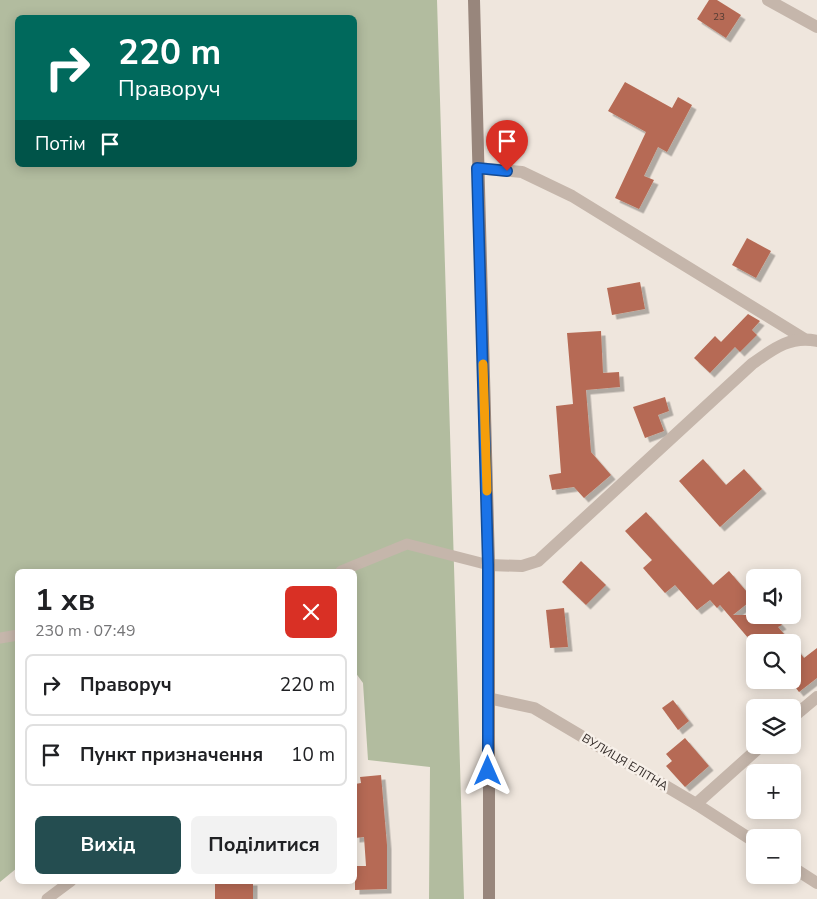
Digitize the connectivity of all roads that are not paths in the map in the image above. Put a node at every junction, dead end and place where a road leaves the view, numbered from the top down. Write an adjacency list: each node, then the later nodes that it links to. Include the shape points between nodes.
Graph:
1 (474, 0): 4 (main road)
2 (768, 0): 3 (street)
3 (817, 27)
4 (477, 168): 5 (street, via 522,172 572,196); 7 (main road)
5 (803, 338): 6 (street); 7 (street, via 789,341 752,364 538,561 522,566)
6 (817, 342)
7 (488, 565): 8 (lane, via 407,544); 12 (main road)
8 (347, 569)
9 (15, 636): 10 (lane)
10 (0, 638)
11 (817, 696): 13 (street)
12 (488, 698): 15 (street, ВУЛИЦЯ ЕЛІТНА, via 534,708); 21 (main road)
13 (801, 710)
14 (752, 754): 15 (street)
15 (696, 804): 16 (street, ВУЛИЦЯ ЕЛІТНА)
16 (746, 836)
17 (801, 873): 18 (street)
18 (817, 883)
19 (66, 884): 20 (lane)
20 (47, 899)
21 (489, 899)

